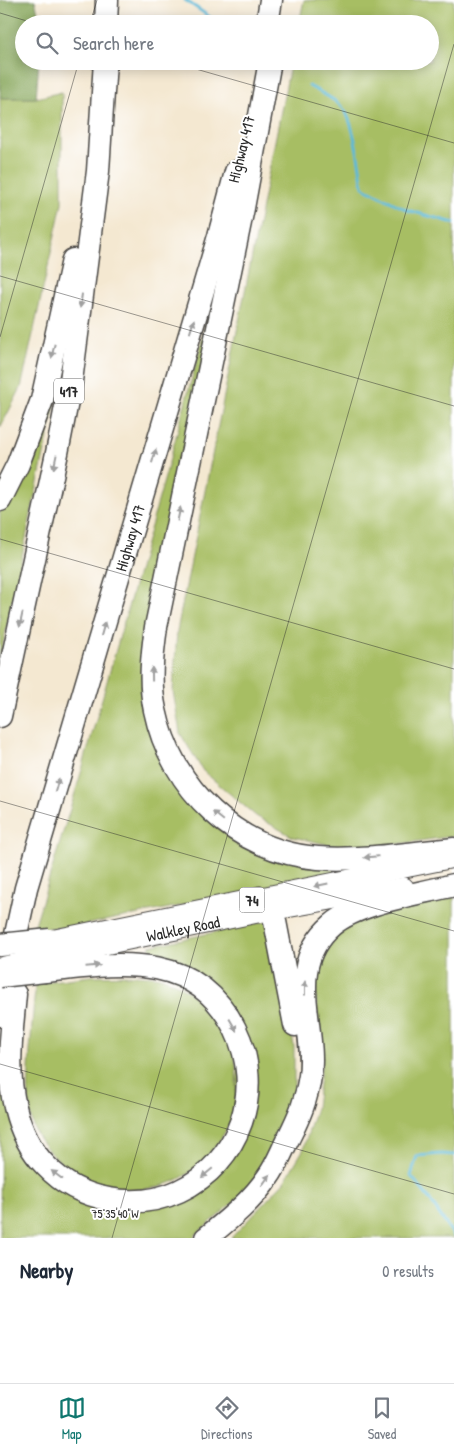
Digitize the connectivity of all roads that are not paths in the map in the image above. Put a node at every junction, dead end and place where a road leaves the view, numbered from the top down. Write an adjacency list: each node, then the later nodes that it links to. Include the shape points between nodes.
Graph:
1 (107, 0): 4 (highway)
2 (271, 0): 5 (highway)
3 (279, 0): 6 (highway)
4 (106, 15)
5 (268, 15)
6 (277, 15)
7 (103, 70): 11 (highway, one-way to 11, via 71,268 42,400 18,464)
8 (104, 70): 12 (highway, 417, one-way to 12, via 98,171 71,381)
9 (259, 70): 13 (highway, Highway 417, one-way to 9, via 219,236)
10 (268, 70): 14 (highway, one-way to 10, via 317,858 257,842 212,812 194,792 168,753 155,710 152,661 156,627)
11 (0, 500)
12 (0, 716)
13 (43, 831): 20 (highway, one-way to 13, via 163,969 204,989 232,1022 244,1051 248,1100 239,1129 224,1156 192,1184 150,1200 124,1201 98,1196 70,1184 47,1167 25,1135 12,1092 12,1033 16,984); 23 (highway, Highway 417, via 24,896)
14 (454, 849)
15 (454, 858): 18 (main road, Walkley Road / 74, one-way to 18)
16 (454, 876): 18 (main road, Walkley Road / 74)
17 (454, 885): 24 (highway, one-way to 17, via 298,1121 310,1078 311,1053 304,990 309,960 316,943 332,926 354,912)
18 (266, 905): 20 (main road, Walkley Road / 74); 24 (highway, via 300,1056 298,1095)
19 (0, 945): 20 (highway, bridge)
20 (47, 956): 21 (main road, Walkley Road / 74, bridge); 22 (highway, bridge)
21 (0, 967)
22 (0, 976)
23 (0, 1015)
24 (289, 1137): 25 (highway, one-way to 24, via 258,1191)
25 (206, 1238)

